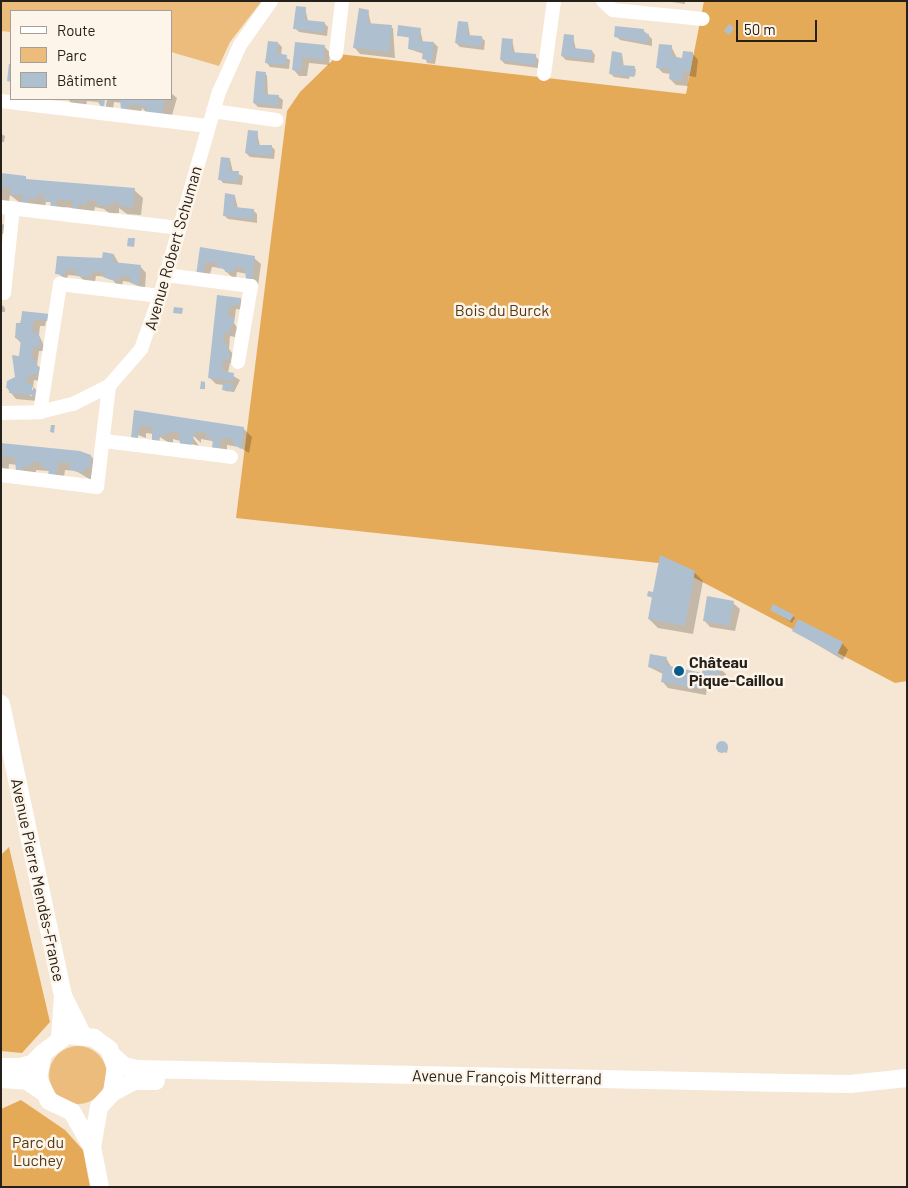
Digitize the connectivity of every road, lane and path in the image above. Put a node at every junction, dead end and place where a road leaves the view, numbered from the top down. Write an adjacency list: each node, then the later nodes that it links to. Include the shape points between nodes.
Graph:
1 (271, 1): 9 (street, Avenue Robert Schuman, via 231,62)
2 (342, 1): 6 (street)
3 (554, 1): 7 (street)
4 (603, 1): 5 (street, via 613,10)
5 (703, 19)
6 (336, 54)
7 (544, 74)
8 (1, 100): 11 (street)
9 (212, 112): 10 (street); 11 (street, Avenue Robert Schuman)
10 (276, 120)
11 (208, 126): 13 (street, Avenue Robert Schuman)
12 (7, 207): 13 (street); 15 (street)
13 (179, 228): 14 (street, Avenue Robert Schuman)
14 (166, 275): 16 (street, Avenue Robert Schuman); 17 (street, via 251,286)
15 (4, 293)
16 (160, 296): 18 (street, Avenue Robert Schuman, via 141,349); 19 (street, via 60,284)
17 (238, 362)
18 (109, 386): 19 (street, Avenue Robert Schuman, via 73,404); 21 (street)
19 (40, 412): 20 (street, Avenue Robert Schuman)
20 (1, 413)
21 (105, 441): 22 (street); 23 (street, via 97,487)
22 (231, 457)
23 (1, 475)
24 (1, 704): 25 (main road, Avenue Pierre Mendès-France)
25 (62, 996): 26 (main road); 27 (main road)
26 (82, 1034): 27 (main road); 29 (main road, via 104,1044)
27 (60, 1038): 28 (main road)
28 (43, 1053): 30 (main road, via 32,1064 20,1068); 33 (main road, via 38,1078)
29 (112, 1055): 31 (main road, Avenue François Mitterrand, via 124,1066 137,1069 850,1084); 35 (main road, via 116,1074)
30 (1, 1067)
31 (907, 1078)
32 (1, 1079): 33 (main road, via 32,1083)
33 (42, 1090): 37 (main road, via 49,1101)
34 (907, 1090): 35 (main road, Avenue François Mitterrand, via 805,1094 134,1081)
35 (112, 1093): 36 (main road)
36 (99, 1107): 37 (main road); 38 (main road)
37 (72, 1112): 38 (main road)
38 (92, 1148): 39 (main road)
39 (100, 1187)

